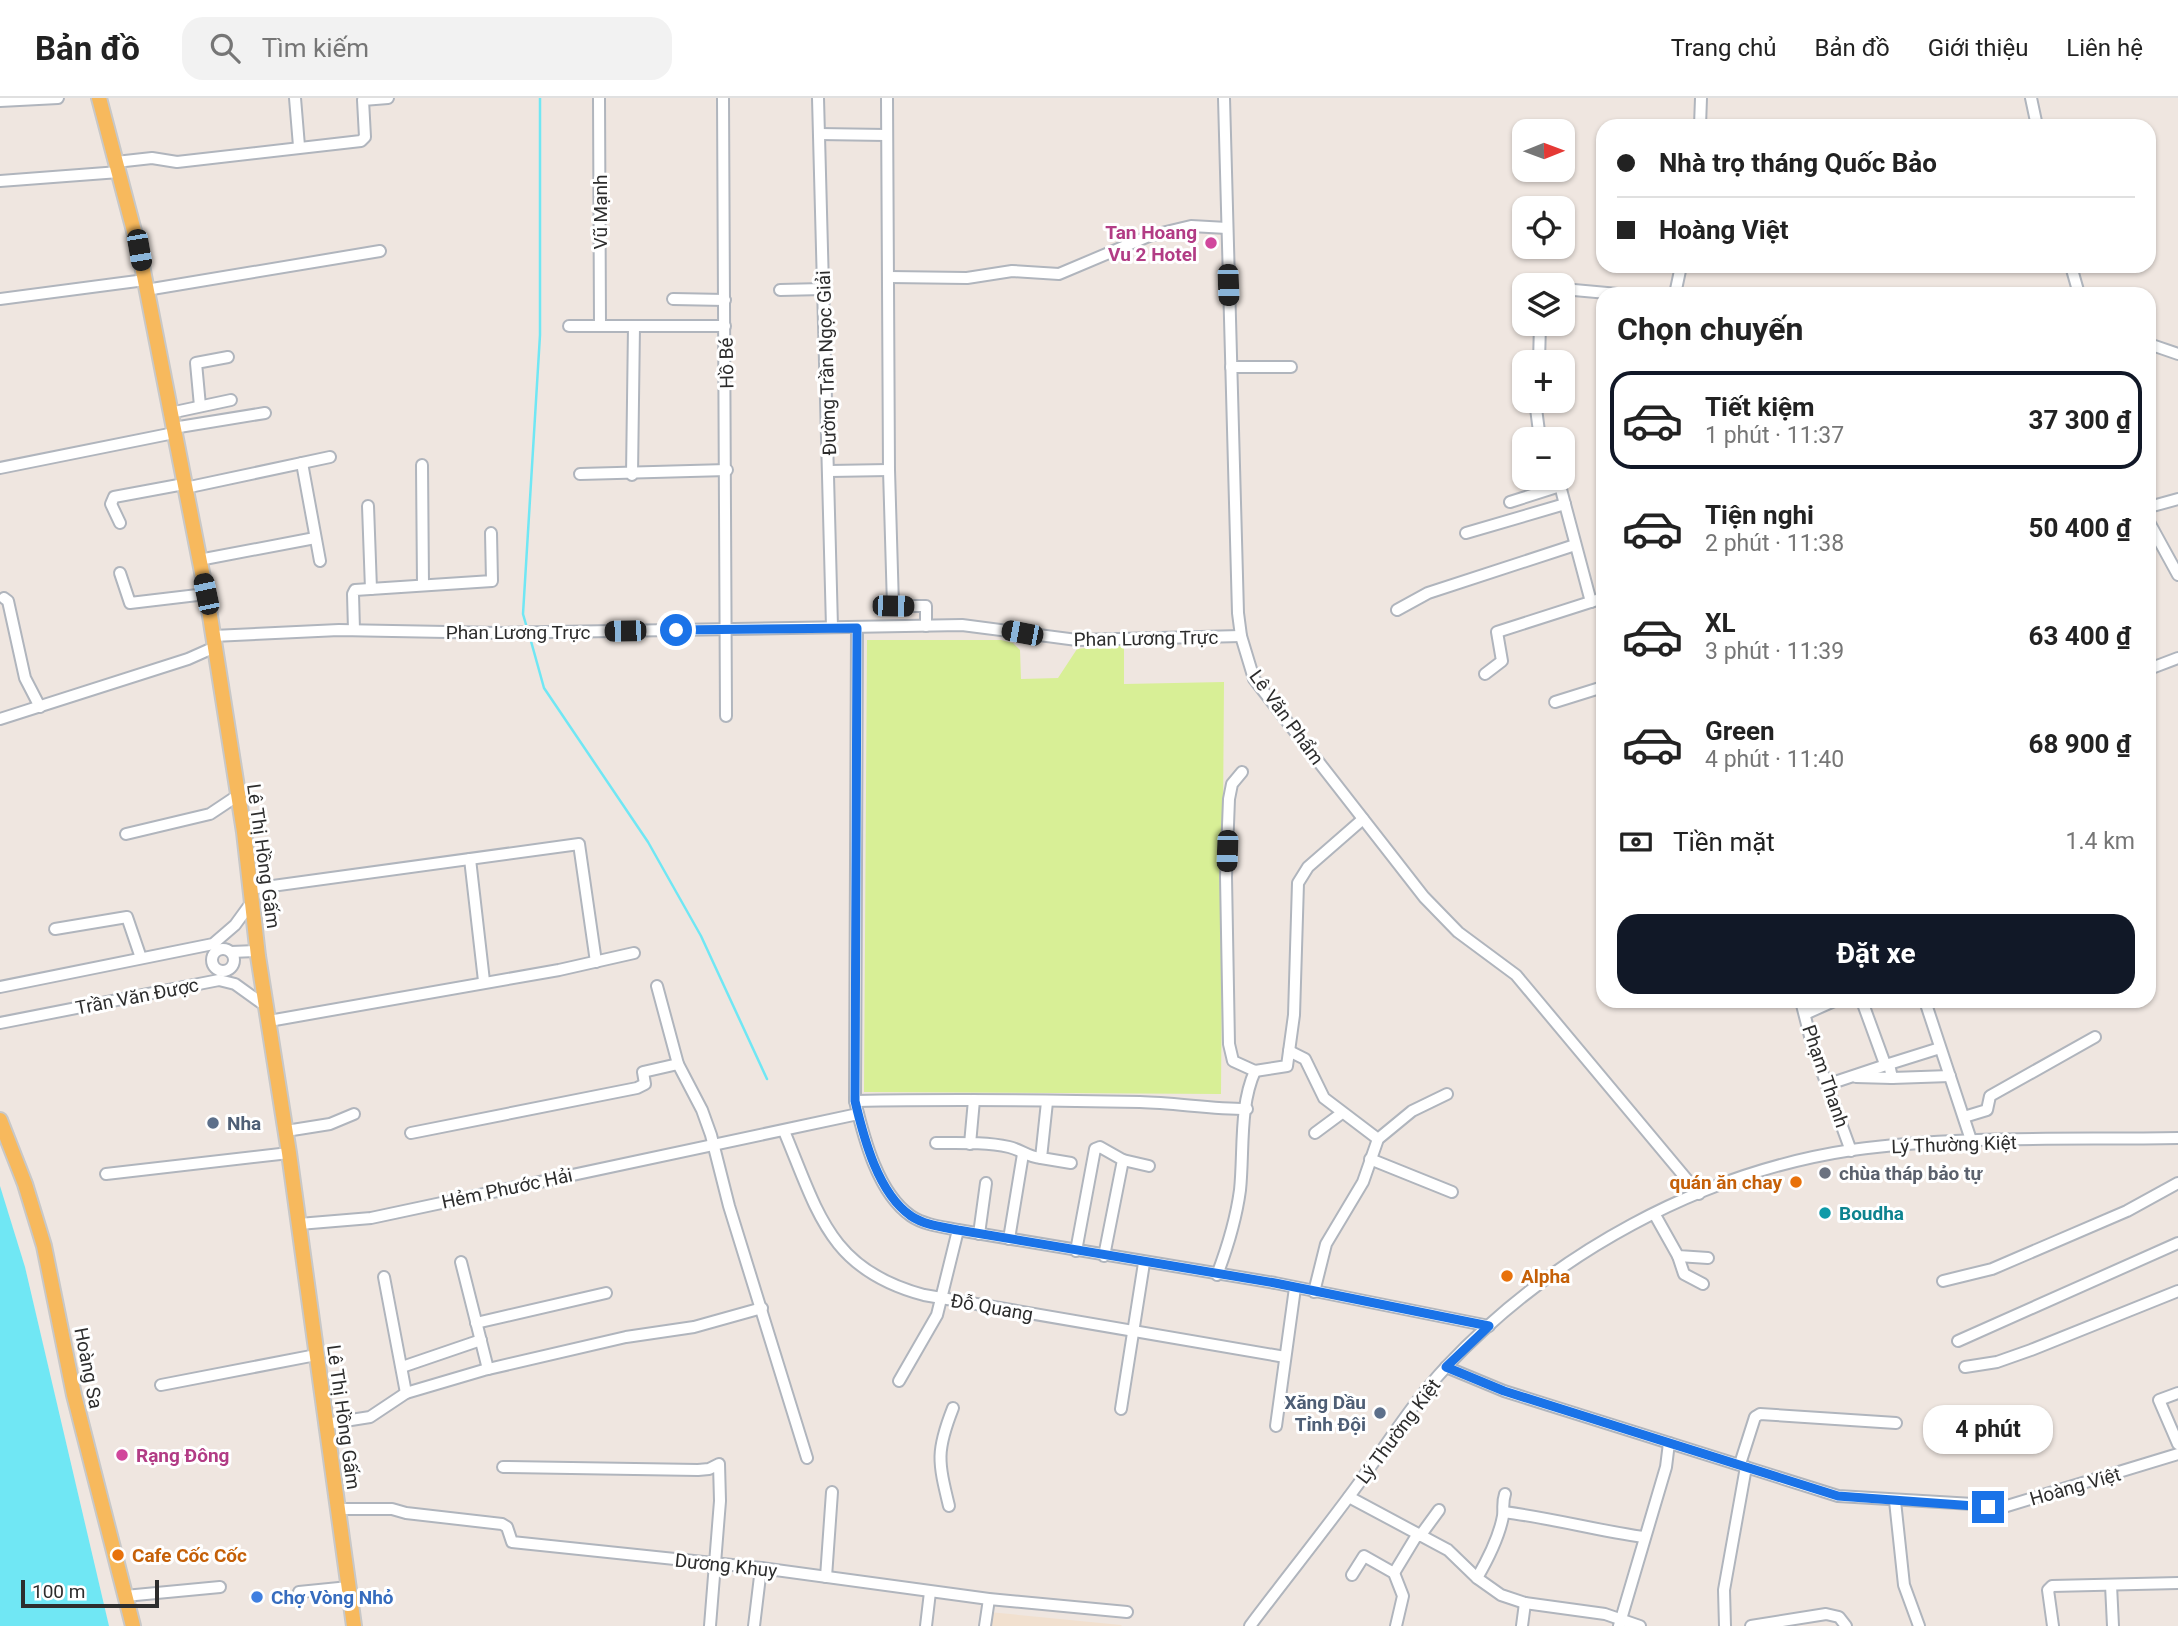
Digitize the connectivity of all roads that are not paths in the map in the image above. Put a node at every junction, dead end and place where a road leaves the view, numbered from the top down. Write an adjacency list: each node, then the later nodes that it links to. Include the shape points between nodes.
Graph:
1 (58, 98): 12 (street)
2 (99, 98): 19 (main road, Lê Thị Hồng Gấm)
3 (295, 98): 18 (street)
4 (388, 98): 18 (street, via 363,100 364,140)
5 (598, 98): 33 (street, Vũ Mạnh)
6 (723, 98): 31 (street, Hồ Bé)
7 (818, 98): 17 (street, Đường Trần Ngọc Giải)
8 (887, 98): 16 (street)
9 (1224, 98): 21 (street, Lê Văn Phẩm)
10 (1702, 98): 14 (street)
11 (2031, 98): 15 (street)
12 (0, 101)
13 (899, 117): 16 (street)
14 (1700, 119)
15 (2036, 119)
16 (887, 132): 17 (street); 23 (street)
17 (819, 134): 25 (street, Đường Trần Ngọc Giải)
18 (299, 146): 19 (street, via 177,162 152,158)
19 (118, 167): 20 (street); 24 (main road, Lê Thị Hồng Gấm)
20 (0, 181)
21 (1227, 228): 23 (street, via 1191,226 1149,236 1059,274 1012,271 967,278); 39 (street, Lê Văn Phẩm)
22 (380, 251): 24 (street)
23 (889, 277): 51 (street)
24 (145, 285): 29 (street); 43 (main road, Lê Thị Hồng Gấm)
25 (823, 289): 26 (street); 52 (street, Đường Trần Ngọc Giải)
26 (780, 290)
27 (1575, 290): 28 (street)
28 (1596, 292)
29 (0, 299)
30 (673, 299): 31 (street)
31 (725, 300): 35 (street, Hồ Bé)
32 (569, 326): 33 (street)
33 (600, 326): 34 (street)
34 (634, 326): 35 (street); 54 (street)
35 (725, 326): 50 (street, Hồ Bé)
36 (2156, 346): 37 (street)
37 (2178, 354)
38 (228, 357): 42 (street, via 196,363)
39 (1231, 367): 40 (street); 85 (street, Lê Văn Phẩm)
40 (1291, 367)
41 (231, 400): 42 (street)
42 (200, 407): 43 (street)
43 (170, 413): 45 (main road, Lê Thị Hồng Gấm)
44 (265, 413): 45 (street)
45 (174, 431): 49 (street); 55 (main road, Lê Thị Hồng Gấm)
46 (330, 457): 47 (street)
47 (302, 463): 55 (street); 67 (street)
48 (422, 465): 73 (street)
49 (0, 468)
50 (727, 470): 54 (street); 81 (street, Hồ Bé)
51 (889, 470): 52 (street); 80 (street, via 893,606 926,606)
52 (829, 471): 82 (street, Đường Trần Ngọc Giải)
53 (580, 474): 54 (street)
54 (632, 475)
55 (184, 486): 63 (street, via 114,497 111,504); 69 (main road, Lê Thị Hồng Gấm)
56 (1539, 490): 59 (street)
57 (1561, 490): 60 (street)
58 (2178, 499): 61 (street)
59 (1510, 502)
60 (1565, 504): 65 (street); 68 (street)
61 (2156, 505)
62 (368, 506): 74 (street)
63 (120, 523)
64 (491, 533): 73 (street, via 492,581)
65 (1466, 533)
66 (2156, 535): 72 (street)
67 (315, 538): 69 (street); 70 (street)
68 (1575, 545): 78 (street); 79 (street, via 1435,591)
69 (198, 560): 75 (main road, Lê Thị Hồng Gấm)
70 (320, 561)
71 (120, 573): 75 (street, via 130,603)
72 (2178, 575)
73 (423, 585): 74 (street)
74 (372, 589): 84 (street, via 353,592)
75 (206, 594): 86 (main road, Lê Thị Hồng Gấm)
76 (4, 598): 92 (street, via 25,678)
77 (1596, 600): 78 (street)
78 (1591, 602): 89 (street, via 1497,632 1502,661)
79 (1397, 610)
80 (926, 626): 83 (street, Phan Lương Trực); 85 (street, Phan Lương Trực, via 988,627 1052,639)
81 (728, 628): 82 (street, Phan Lương Trực); 84 (street, Phan Lương Trực, via 500,633); 93 (street, Hồ Bé, via 724,642)
82 (832, 628): 83 (street, Phan Lương Trực)
83 (857, 628): 133 (street)
84 (354, 630): 86 (street, Phan Lương Trực)
85 (1241, 636): 97 (street, Lê Văn Phẩm, via 1254,679)
86 (214, 642): 92 (street, Phan Lương Trực); 96 (main road, Lê Thị Hồng Gấm)
87 (2178, 658): 88 (street)
88 (2156, 666)
89 (1485, 674)
90 (1596, 689): 91 (street)
91 (1555, 702)
92 (40, 707): 94 (street, Phan Lương Trực)
93 (726, 716)
94 (0, 719)
95 (1242, 772): 126 (street, via 1232,784 1229,799 1229,1044 1233,1061)
96 (237, 796): 98 (street, via 210,814); 100 (main road, Lê Thị Hồng Gấm)
97 (1363, 819): 123 (street, via 1308,867 1298,883); 163 (street, Lê Văn Phẩm, via 1431,905 1458,932 1516,975)
98 (126, 834)
99 (470, 859): 100 (street); 107 (street, via 579,844); 110 (street)
100 (251, 896): 103 (main road, Lê Thị Hồng Gấm); 105 (street, via 235,925)
101 (55, 929): 106 (street, via 127,917)
102 (196, 947): 105 (street, Trần Văn Được); 106 (street, Trần Văn Được); 108 (street, via 206,951)
103 (258, 953): 105 (street); 118 (main road, Lê Thị Hồng Gấm)
104 (634, 953): 107 (street)
105 (226, 956): 108 (street, via 215,953); 108 (street, via 219,971); 109 (street)
106 (141, 958): 113 (street, Trần Văn Được)
107 (596, 961): 110 (street)
108 (213, 962): 111 (street, via 211,975)
109 (219, 980): 111 (street, Trần Văn Được); 118 (street, Trần Văn Được, via 235,984)
110 (484, 981): 118 (street)
111 (201, 983): 120 (street, Trần Văn Được)
112 (657, 986): 124 (street)
113 (0, 987)
114 (1803, 1008): 119 (street, Phạm Thanh)
115 (1818, 1008): 119 (street)
116 (1865, 1008): 125 (street)
117 (1927, 1008): 122 (street)
118 (268, 1014): 141 (main road, Lê Thị Hồng Gấm)
119 (1805, 1014): 130 (street, Phạm Thanh)
120 (0, 1023)
121 (2095, 1037): 139 (street, via 1990,1096 1987,1110)
122 (1940, 1048): 125 (street); 127 (street)
123 (1289, 1051): 126 (street, via 1284,1069); 138 (street, via 1305,1059 1324,1098)
124 (678, 1064): 143 (street, via 643,1072 645,1084 637,1088); 150 (street)
125 (1887, 1064): 128 (street); 129 (street)
126 (1255, 1071): 135 (street)
127 (1950, 1076): 129 (street); 139 (street)
128 (1856, 1077): 129 (street); 130 (street)
129 (1892, 1078)
130 (1829, 1084): 151 (street, Phạm Thanh)
131 (1447, 1094): 146 (street, via 1412,1111)
132 (974, 1100): 133 (street); 134 (street); 149 (street)
133 (855, 1101): 137 (street)
134 (1046, 1102): 135 (street); 154 (street)
135 (1247, 1109): 176 (street, via 1237,1210)
136 (354, 1114): 141 (street, via 330,1124)
137 (858, 1114): 142 (street, Hẻm Phước Hải); 166 (street, via 879,1172 901,1207 923,1222)
138 (1342, 1114): 144 (street); 146 (street)
139 (1964, 1117): 148 (street)
140 (0, 1121): 234 (main road, Hoàng Sa, via 44,1245 74,1395)
141 (286, 1131): 152 (main road, Lê Thị Hồng Gấm)
142 (784, 1131): 150 (street, Hẻm Phước Hải); 184 (street, Đỗ Quang, via 822,1217 844,1253 887,1283)
143 (411, 1133)
144 (1315, 1133)
145 (2178, 1138): 148 (street, Lý Thường Kiệt)
146 (1378, 1139): 155 (street)
147 (936, 1143): 149 (street)
148 (1972, 1143): 151 (street, Lý Thường Kiệt)
149 (970, 1144): 153 (street, via 1011,1147)
150 (714, 1145): 165 (street, Hẻm Phước Hải, via 370,1218); 185 (street)
151 (1851, 1150): 163 (street, Lý Thường Kiệt, via 1781,1166)
152 (289, 1153): 159 (street); 165 (main road, Lê Thị Hồng Gấm)
153 (1023, 1154): 154 (street); 168 (street)
154 (1041, 1158): 157 (street)
155 (1370, 1159): 162 (street); 182 (street, via 1363,1182 1326,1244)
156 (1123, 1160): 158 (street); 170 (street, via 1108,1150 1095,1149); 171 (street)
157 (1070, 1163)
158 (1149, 1166)
159 (106, 1174)
160 (2178, 1183): 178 (street, via 2127,1211 2011,1261)
161 (986, 1184): 167 (street)
162 (1452, 1192)
163 (1699, 1194): 164 (street, Lý Thường Kiệt)
164 (1655, 1215): 172 (street); 187 (street, Lý Thường Kiệt, via 1558,1268)
165 (299, 1224): 191 (main road, Lê Thị Hồng Gấm)
166 (958, 1230): 167 (street); 184 (street)
167 (979, 1234): 168 (street)
168 (1009, 1239): 170 (street)
169 (2178, 1243): 190 (street)
170 (1076, 1251): 171 (street)
171 (1104, 1256): 175 (street)
172 (1678, 1256): 173 (street); 179 (street, via 1684,1275)
173 (1708, 1258)
174 (461, 1262): 186 (street)
175 (1144, 1263): 176 (street); 188 (street)
176 (1217, 1275): 180 (street)
177 (384, 1277): 193 (street)
178 (1943, 1281)
179 (1703, 1284)
180 (1295, 1288): 182 (street); 192 (street)
181 (2178, 1291): 195 (street, via 2031,1350)
182 (1314, 1292): 187 (street)
183 (606, 1293): 186 (street)
184 (943, 1298): 188 (street, Đỗ Quang); 197 (street)
185 (762, 1308): 196 (street, via 694,1327 626,1337); 209 (street)
186 (476, 1323): 189 (street)
187 (1489, 1326): 194 (street, Lý Thường Kiệt)
188 (1132, 1332): 192 (street, Đỗ Quang); 202 (street)
189 (481, 1340): 193 (street); 196 (street)
190 (1958, 1340)
191 (316, 1355): 198 (street); 203 (main road, Lê Thị Hồng Gấm)
192 (1285, 1357): 205 (street)
193 (402, 1367): 199 (street)
194 (1446, 1367): 206 (street, Hoàng Việt, via 1504,1391); 214 (street, Lý Thường Kiệt)
195 (1965, 1367)
196 (488, 1370): 199 (street)
197 (899, 1381)
198 (161, 1385)
199 (406, 1393): 203 (street, via 370,1417)
200 (2178, 1393): 207 (street, via 2160,1400)
201 (953, 1408): 216 (street, via 939,1448)
202 (1121, 1409)
203 (326, 1423): 217 (main road, Lê Thị Hồng Gấm)
204 (1896, 1423): 210 (street, via 1759,1414)
205 (1276, 1426)
206 (1669, 1443): 210 (street, Hoàng Việt); 221 (street, via 1666,1467)
207 (2178, 1444)
208 (2178, 1454): 215 (street, Hoàng Việt, via 2007,1506)
209 (807, 1458)
210 (1743, 1465): 215 (street, Hoàng Việt, via 1838,1496); 249 (street, via 1724,1590)
211 (503, 1467): 222 (street, via 698,1470 719,1464)
212 (832, 1492): 226 (street)
213 (1505, 1494): 219 (street)
214 (1349, 1497): 220 (street); 245 (street, Lý Thường Kiệt)
215 (1895, 1501): 252 (street, via 1904,1585)
216 (949, 1506)
217 (338, 1509): 222 (street, Dương Khuy, via 392,1509 458,1517 502,1524 509,1539 518,1544); 231 (main road, Lê Thị Hồng Gấm)
218 (1439, 1510): 220 (street)
219 (1504, 1512): 221 (street); 227 (street, via 1490,1556)
220 (1419, 1535): 224 (street); 227 (street, via 1448,1550)
221 (1643, 1537): 238 (street)
222 (713, 1564): 223 (street, Dương Khuy); 241 (street)
223 (761, 1568): 226 (street, Dương Khuy); 242 (street)
224 (1394, 1573): 225 (street, via 1364,1556); 246 (street, via 1403,1596)
225 (1352, 1575)
226 (826, 1577): 233 (street, Dương Khuy)
227 (1477, 1578): 236 (street, via 1501,1595)
228 (2178, 1583): 229 (street)
229 (2111, 1585): 253 (street, via 2049,1587); 254 (street)
230 (220, 1587): 234 (street)
231 (349, 1587): 232 (street); 240 (main road, Lê Thị Hồng Gấm)
232 (299, 1592)
233 (930, 1592): 235 (street, Dương Khuy); 243 (street)
234 (125, 1596): 239 (main road, Hoàng Sa)
235 (989, 1599): 237 (street, Dương Khuy); 244 (street)
236 (1525, 1603): 238 (street, via 1605,1614); 247 (street)
237 (1127, 1612)
238 (1620, 1623): 248 (street)
239 (133, 1626)
240 (354, 1626)
241 (710, 1626)
242 (754, 1626)
243 (926, 1626)
244 (985, 1626)
245 (1250, 1626)
246 (1396, 1626)
247 (1522, 1626)
248 (1640, 1626)
249 (1725, 1626)
250 (1751, 1626): 251 (street, via 1826,1614 1839,1617)
251 (1846, 1626)
252 (1919, 1626)
253 (2053, 1626)
254 (2113, 1626)

